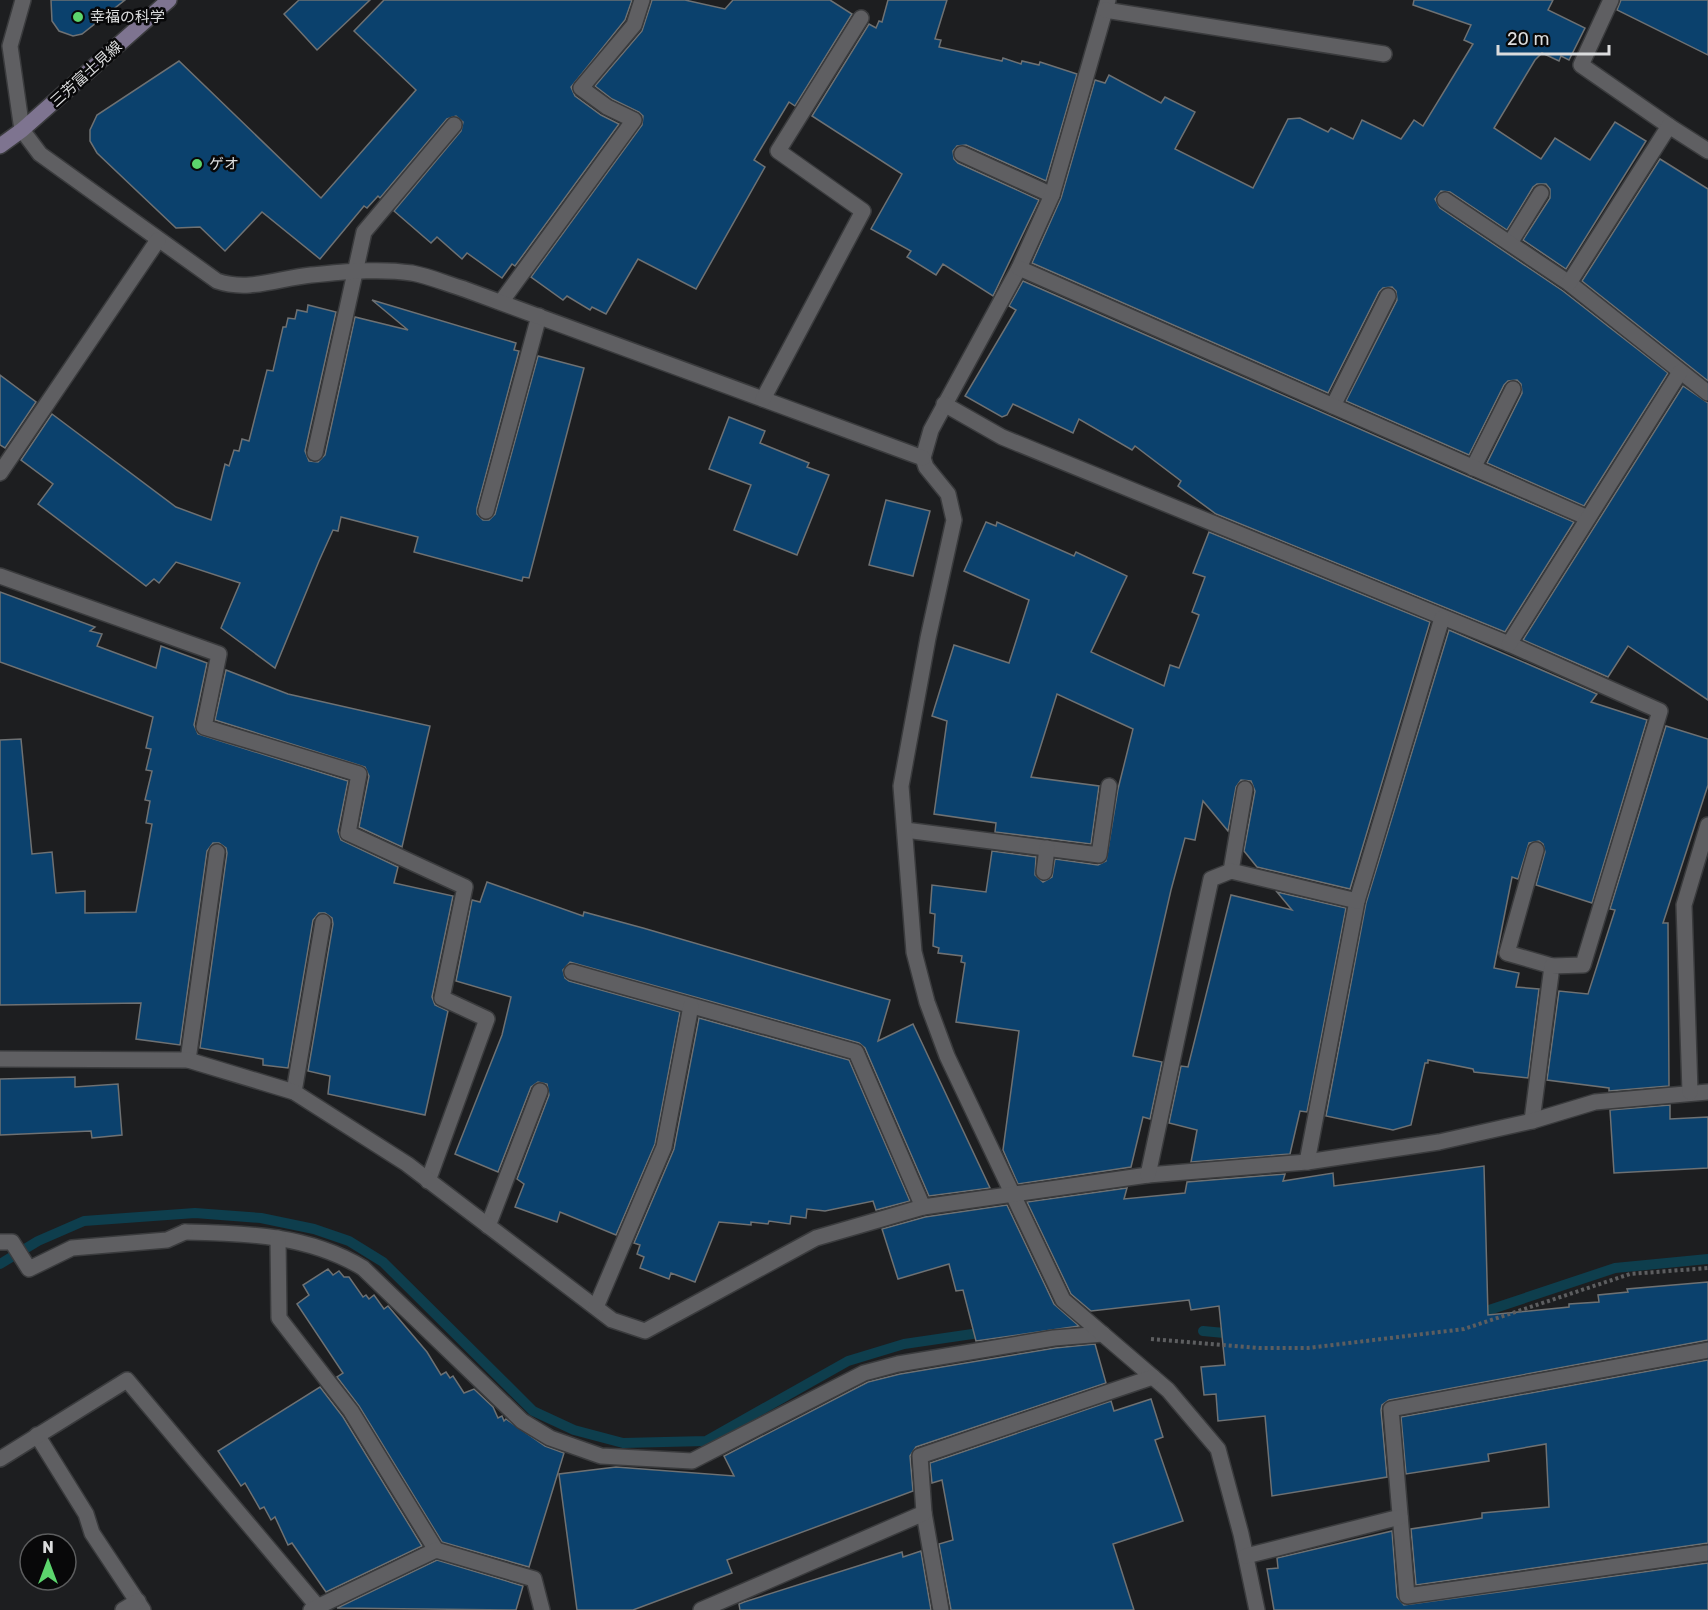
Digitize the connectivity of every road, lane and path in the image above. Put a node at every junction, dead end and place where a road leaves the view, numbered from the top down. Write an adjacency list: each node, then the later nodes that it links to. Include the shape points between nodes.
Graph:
1 (23, 0): 10 (street, via 10,46)
2 (169, 0): 10 (main road, 三芳富士見線)
3 (642, 0): 23 (street, via 634,25 581,88 634,120)
4 (1611, 0): 9 (street, via 1581,65)
5 (1107, 5): 7 (street); 15 (street)
6 (861, 18): 28 (street, via 778,151 863,211)
7 (1384, 54)
8 (454, 125): 20 (street, via 364,232)
9 (1669, 126): 12 (street); 21 (street)
10 (22, 130): 11 (main road, 三芳富士見線); 17 (street, via 40,154)
11 (0, 147)
12 (1708, 151)
13 (962, 154): 15 (street)
14 (1541, 193): 18 (street)
15 (1052, 195): 19 (street)
16 (1445, 200): 18 (street)
17 (158, 240): 20 (street, via 217,281 232,286); 34 (street)
18 (1510, 243): 21 (street)
19 (1019, 268): 29 (street); 30 (street)
20 (355, 272): 23 (street, via 414,273); 31 (street)
21 (1569, 283): 25 (street)
22 (1388, 296): 30 (street)
23 (501, 302): 24 (street)
24 (539, 316): 28 (street); 35 (street)
25 (1680, 372): 27 (street); 36 (street)
26 (1513, 389): 33 (street)
27 (1708, 393)
28 (763, 399): 32 (street)
29 (945, 404): 32 (street); 38 (street, via 1002,437)
30 (1333, 406): 33 (street)
31 (315, 453)
32 (922, 458): 43 (street, via 948,494 954,520 901,786)
33 (1473, 468): 36 (street)
34 (0, 473)
35 (486, 512)
36 (1588, 518): 39 (street)
37 (0, 576): 63 (street, via 219,654 204,727 359,774 348,833 465,886 442,998 487,1019)
38 (1442, 618): 39 (street); 49 (street)
39 (1509, 644): 51 (street, via 1660,711 1583,965)
40 (1109, 786): 44 (street, via 1099,855)
41 (1245, 789): 47 (street)
42 (1708, 825): 58 (street, via 1684,905)
43 (905, 830): 44 (street); 64 (street, via 914,952 927,1002 947,1056)
44 (1047, 848): 48 (street)
45 (1536, 850): 51 (street, via 1507,953)
46 (217, 852): 55 (street)
47 (1231, 871): 49 (street); 62 (street, via 1211,879)
48 (1044, 872)
49 (1357, 901): 61 (street)
50 (323, 922): 56 (street)
51 (1552, 966): 60 (street)
52 (572, 972): 53 (street)
53 (691, 1006): 65 (street, via 856,1052); 70 (street, via 664,1147)
54 (0, 1059): 55 (street)
55 (188, 1060): 56 (street)
56 (294, 1092): 63 (street)
57 (540, 1092): 66 (street)
58 (1690, 1092): 59 (street); 60 (street, via 1595,1102)
59 (1708, 1092)
60 (1532, 1121): 61 (street, via 1439,1142)
61 (1307, 1162): 62 (street)
62 (1148, 1175): 64 (street)
63 (428, 1181): 66 (street)
64 (1013, 1194): 65 (street); 71 (street, via 1063,1300)
65 (922, 1207): 70 (street, via 816,1238 645,1331 612,1320)
66 (488, 1226): 70 (street)
67 (278, 1238): 68 (street, via 185,1232 167,1240 72,1248 29,1269 12,1242); 71 (street, via 319,1246 363,1268 522,1421 550,1438 601,1455 692,1461 864,1373 1054,1338); 79 (street, via 279,1318 351,1411)
68 (0, 1242)
69 (1708, 1269): 72 (path, via 1630,1274 1464,1329 1308,1348 1259,1348)
70 (596, 1307)
71 (1103, 1334): 74 (street)
72 (1148, 1338)
73 (1708, 1350): 78 (street, via 1391,1409)
74 (1153, 1377): 77 (street, via 920,1455); 81 (street, via 1218,1449)
75 (37, 1435): 76 (street); 82 (street, via 86,1514 92,1533); 83 (street, via 128,1380)
76 (0, 1459)
77 (924, 1513): 86 (street); 87 (street)
78 (1400, 1517): 80 (street, via 1407,1596); 81 (street)
79 (436, 1550): 83 (street); 85 (street, via 534,1579)
80 (1708, 1553)
81 (1246, 1556): 88 (street)
82 (141, 1606): 84 (street)
83 (314, 1608)
84 (123, 1610)
85 (542, 1610)
86 (701, 1610)
87 (941, 1610)
88 (1257, 1610)

